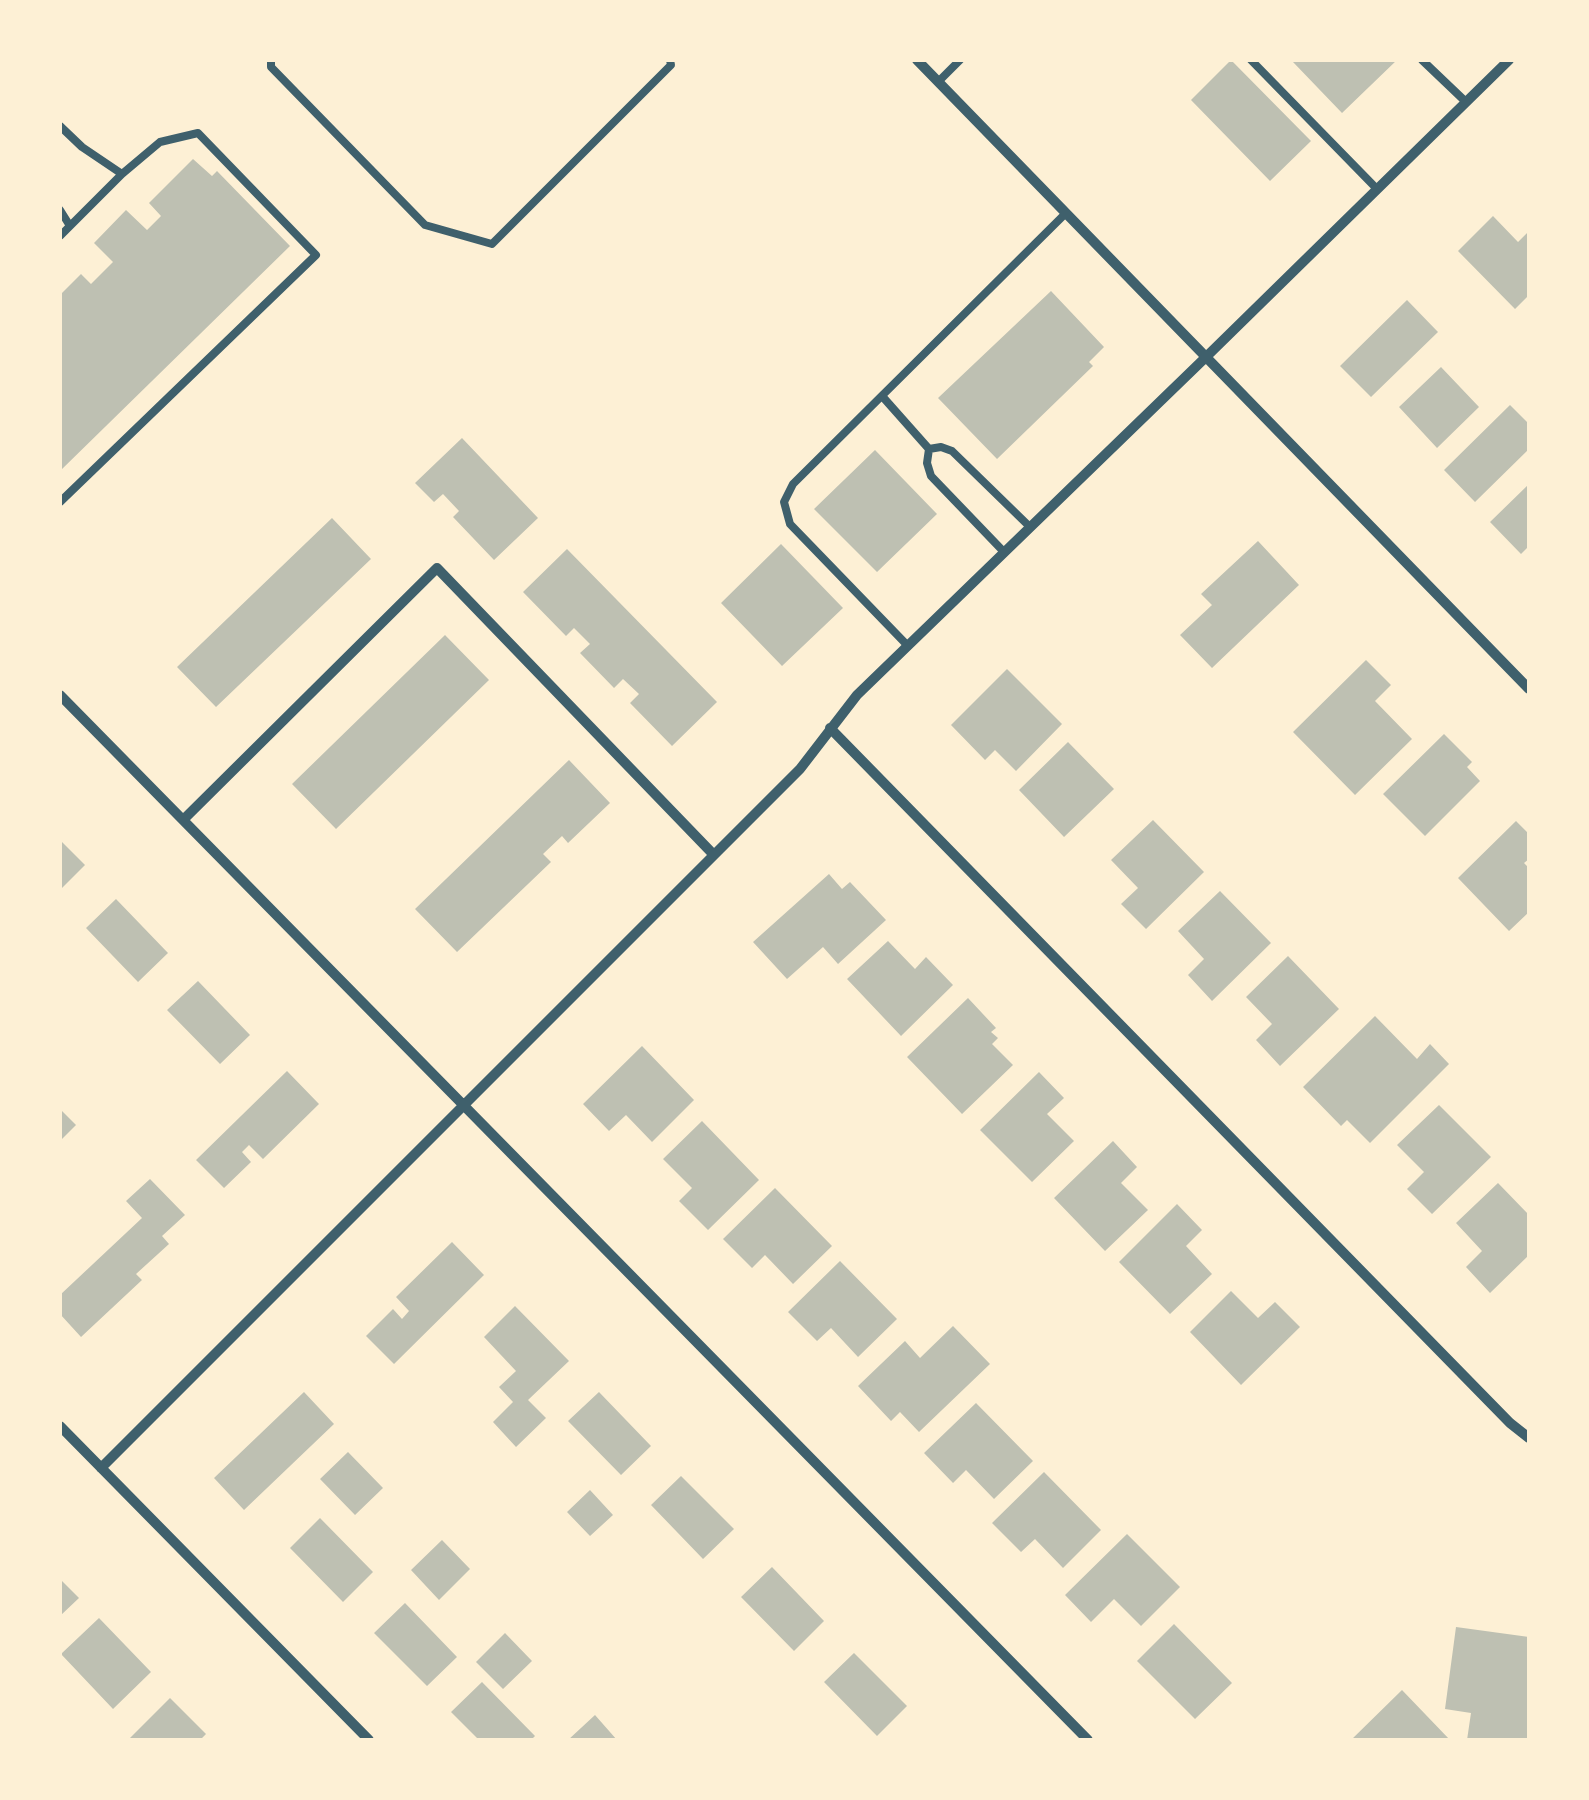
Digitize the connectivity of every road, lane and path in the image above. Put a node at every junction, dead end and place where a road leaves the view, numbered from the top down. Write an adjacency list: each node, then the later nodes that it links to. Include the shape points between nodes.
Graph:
1 (271, 60): 2 (lane, via 426,225 492,244)
2 (670, 60)
3 (917, 60): 8 (street)
4 (960, 60): 8 (lane)
5 (1251, 60): 12 (lane)
6 (1422, 60): 9 (lane)
7 (1508, 60): 9 (street)
8 (938, 82): 14 (street)
9 (1466, 102): 12 (street)
10 (60, 126): 11 (lane)
11 (122, 174): 15 (lane); 20 (lane, via 160,142 198,133 316,256)
12 (1378, 189): 17 (street)
13 (60, 210): 15 (lane)
14 (1066, 213): 17 (street); 18 (lane)
15 (70, 226): 16 (lane)
16 (60, 236)
17 (1206, 358): 21 (street); 24 (street)
18 (882, 396): 19 (lane); 23 (lane, via 793,484 784,502 790,524)
19 (930, 449): 21 (lane, via 952,451); 22 (lane, via 931,476)
20 (60, 502)
21 (1030, 527): 22 (street)
22 (1004, 552): 23 (street)
23 (908, 646): 26 (street)
24 (1529, 689)
25 (60, 695): 27 (street)
26 (830, 728): 28 (street, via 800,769); 31 (street)
27 (183, 820): 28 (street, via 436,568); 29 (street)
28 (713, 854): 29 (street)
29 (463, 1106): 32 (street); 34 (street)
30 (60, 1426): 32 (street)
31 (1529, 1438)
32 (102, 1468): 33 (street)
33 (369, 1740)
34 (1088, 1740)

